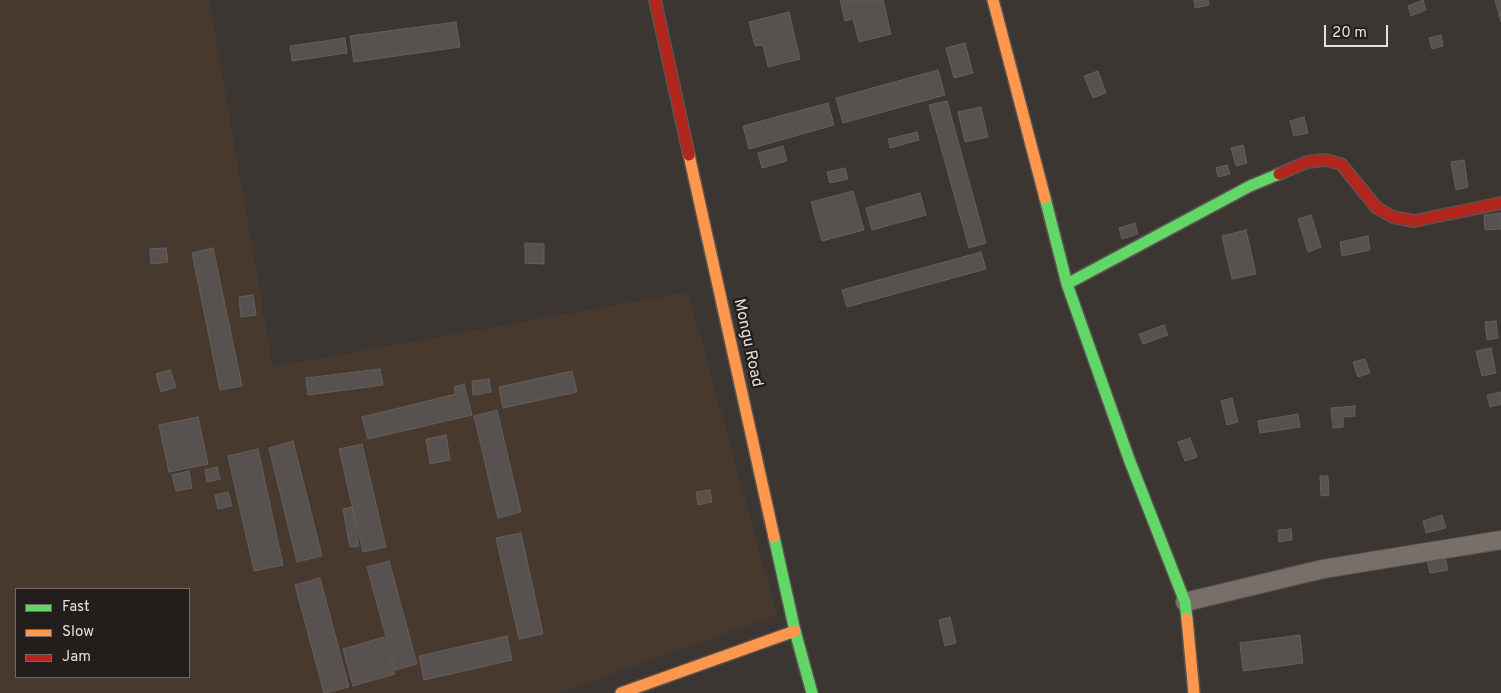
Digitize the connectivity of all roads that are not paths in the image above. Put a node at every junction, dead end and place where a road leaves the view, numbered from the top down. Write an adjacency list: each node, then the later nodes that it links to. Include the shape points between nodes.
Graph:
1 (655, 0): 7 (street, Mongu Road)
2 (993, 0): 4 (street)
3 (1501, 202): 4 (street, via 1414,221 1393,217 1377,208 1341,164 1325,160 1307,162 1250,186)
4 (1067, 284): 6 (street)
5 (1501, 540): 6 (street, via 1323,569)
6 (1184, 602): 10 (street)
7 (795, 631): 8 (street); 9 (street, Mongu Road)
8 (622, 693)
9 (812, 693)
10 (1194, 693)

